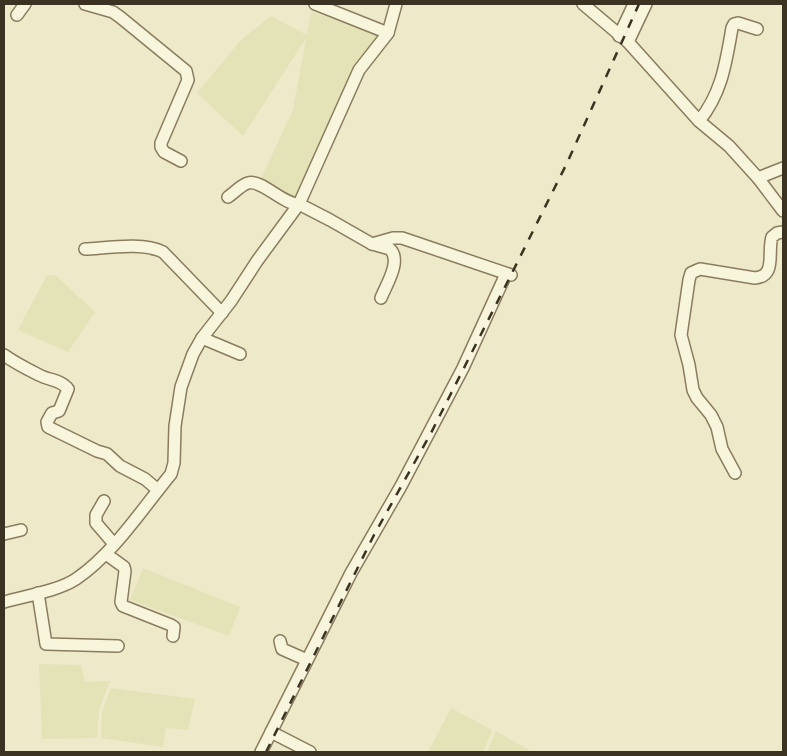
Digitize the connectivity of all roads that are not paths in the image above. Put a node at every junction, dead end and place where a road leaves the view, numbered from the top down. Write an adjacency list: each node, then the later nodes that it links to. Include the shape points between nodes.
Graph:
1 (24, 4): 8 (street)
2 (86, 4): 13 (street, via 113,12 186,71 188,80 161,143 164,152)
3 (315, 4): 10 (street)
4 (396, 4): 10 (street)
5 (582, 4): 11 (street)
6 (634, 4): 11 (street)
7 (646, 4): 11 (street)
8 (17, 15)
9 (757, 29): 12 (street, via 734,24 717,92)
10 (388, 33): 17 (street, via 359,70)
11 (624, 39): 12 (street)
12 (699, 120): 15 (street)
13 (181, 160)
14 (783, 168): 15 (street)
15 (758, 178): 18 (street)
16 (228, 197): 17 (street, via 251,183)
17 (299, 204): 20 (street); 23 (street)
18 (783, 211)
19 (783, 232): 27 (street, via 772,237 768,270 764,276 755,278 700,269 691,273 688,280 681,335 693,390 717,428 722,448)
20 (372, 244): 22 (street, via 390,249 394,256 395,262); 39 (street, via 402,238 509,275 398,492 351,573)
21 (85, 250): 23 (street, via 148,247 159,250)
22 (381, 298)
23 (222, 313): 24 (street)
24 (202, 338): 25 (street); 28 (street, via 181,387 171,474)
25 (240, 354)
26 (4, 355): 28 (street, via 41,376 65,384 68,389 60,412 52,412 48,427 107,454)
27 (735, 473)
28 (158, 490): 32 (street)
29 (104, 501): 32 (street, via 96,514 96,523)
30 (20, 530): 31 (street)
31 (4, 534)
32 (114, 544): 33 (street)
33 (106, 554): 34 (street, via 75,580); 36 (street, via 124,567 123,606 171,625 174,627)
34 (38, 593): 35 (street); 38 (street, via 46,644)
35 (4, 602)
36 (173, 636)
37 (280, 640): 39 (street, via 282,649)
38 (118, 646)
39 (307, 660): 40 (street)
40 (271, 732): 41 (street); 42 (street)
41 (261, 752)
42 (310, 752)

